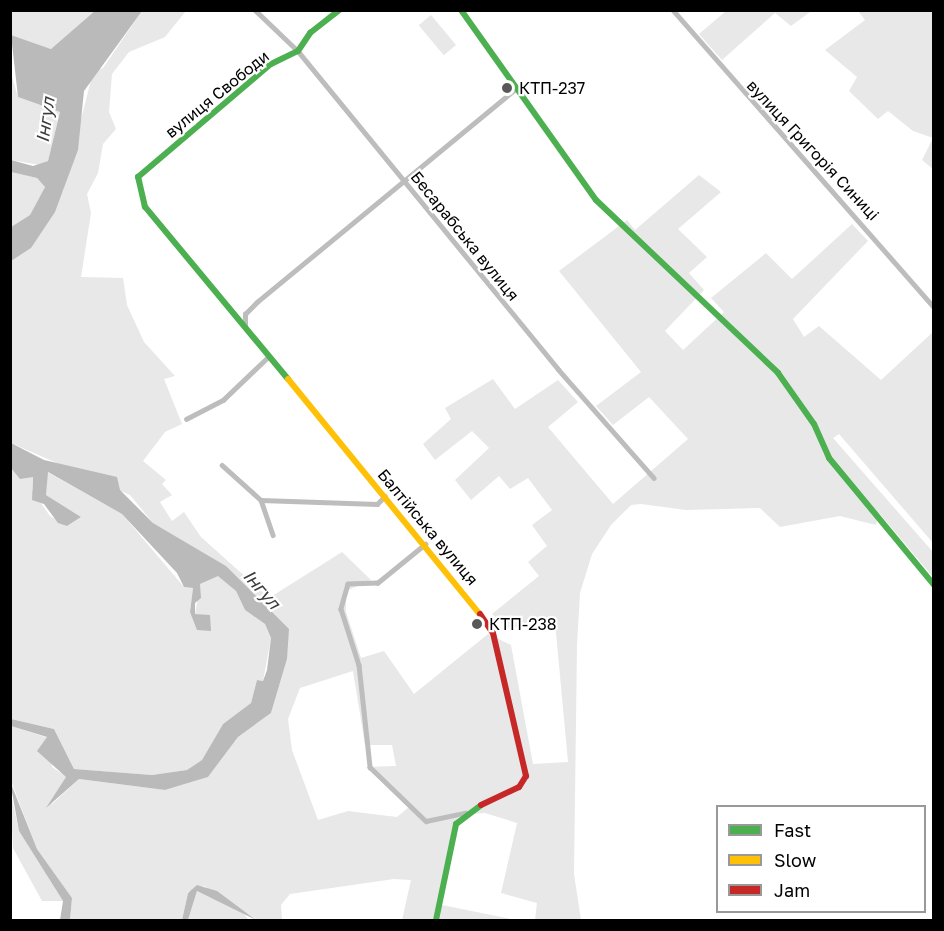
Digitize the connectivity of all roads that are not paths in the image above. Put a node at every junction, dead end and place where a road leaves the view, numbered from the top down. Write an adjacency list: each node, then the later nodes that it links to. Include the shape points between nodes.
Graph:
1 (255, 10): 5 (street, Бесарабська вулиця)
2 (339, 10): 5 (street, вулиця Свободи, via 310,33)
3 (461, 10): 6 (street)
4 (673, 10): 9 (street, вулиця Григорія Синиці)
5 (298, 51): 7 (street, вулиця Свободи, via 271,64); 8 (street, Бесарабська вулиця)
6 (515, 90): 8 (street); 19 (street, via 622,230 738,330 756,355 778,373 814,424 829,458)
7 (138, 177): 10 (street, Балтійська вулиця, via 145,207)
8 (403, 179): 10 (street, via 257,302 245,314); 14 (street, Бесарабська вулиця)
9 (933, 307)
10 (245, 330): 11 (street, Балтійська вулиця)
11 (268, 357): 12 (street, via 223,400); 15 (street, Балтійська вулиця)
12 (186, 419)
13 (222, 465): 16 (street)
14 (654, 477)
15 (385, 496): 16 (street, via 377,504); 18 (street, Балтійська вулиця)
16 (261, 501): 17 (street)
17 (273, 535)
18 (426, 544): 20 (street, Балтійська вулиця, via 493,633 524,759 526,776 519,787); 20 (street, via 378,583 355,580 342,594 340,609 359,665 370,767 426,821)
19 (933, 585)
20 (465, 813): 21 (street, via 448,844)
21 (436, 921)

